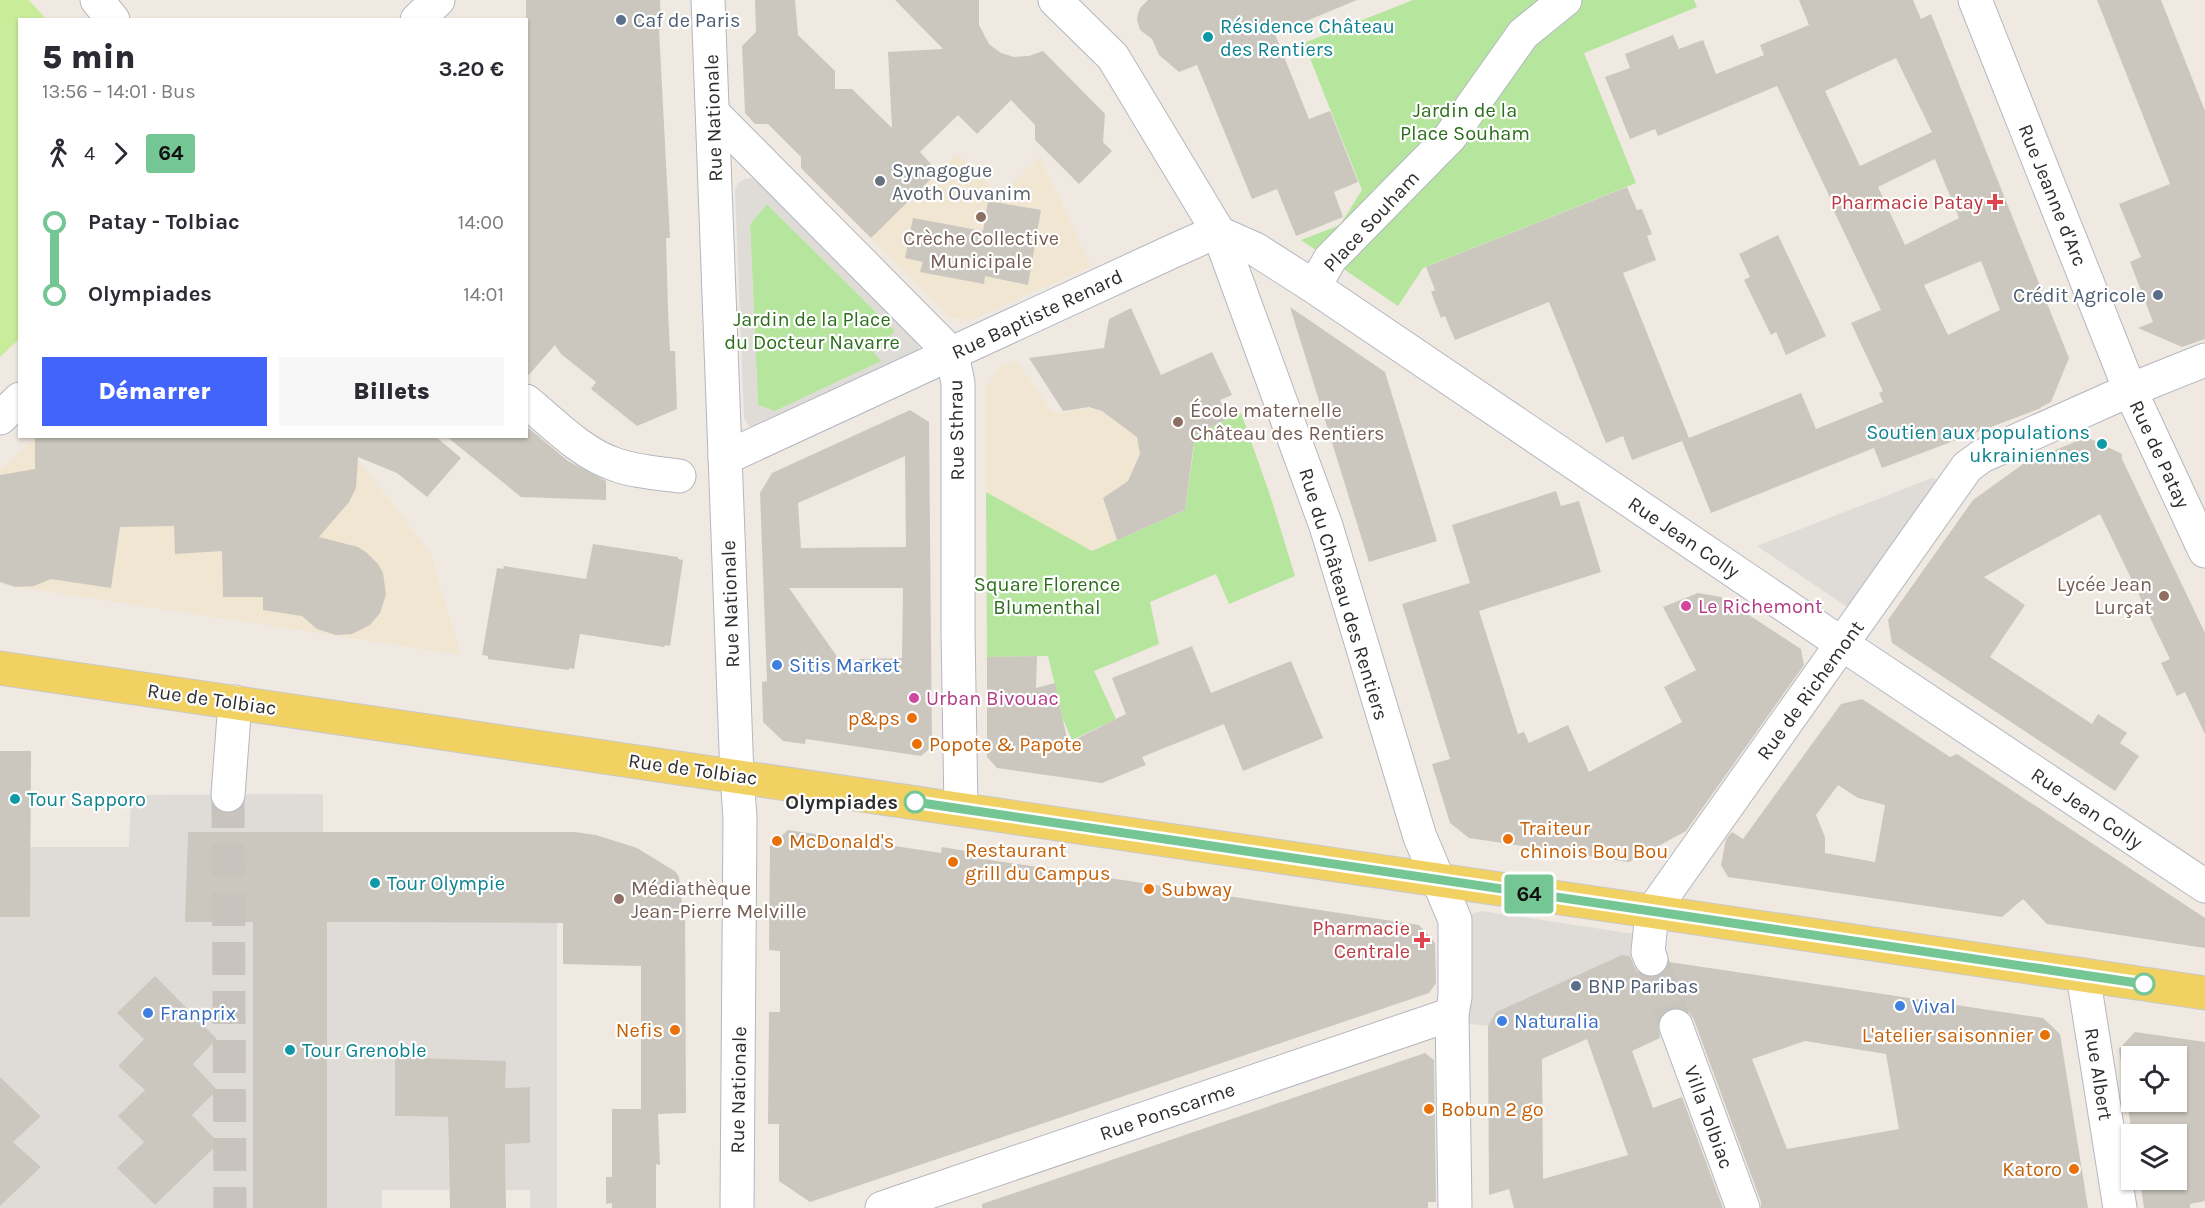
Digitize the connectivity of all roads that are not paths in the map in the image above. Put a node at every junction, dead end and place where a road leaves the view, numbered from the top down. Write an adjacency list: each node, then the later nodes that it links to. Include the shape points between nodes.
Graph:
1 (97, 0): 7 (street)
2 (438, 0): 8 (street)
3 (708, 0): 9 (street, Rue Nationale)
4 (1056, 0): 10 (street, Rue du Château des Rentiers, via 1113,57)
5 (1565, 0): 11 (street, Place Souham, via 1523,34 1450,137 1330,259)
6 (1975, 0): 14 (street, Rue Jeanne d'Arc)
7 (111, 18)
8 (419, 18)
9 (712, 113): 12 (street, Rue Sthrau); 18 (street, Rue Nationale)
10 (1219, 233): 12 (street, Rue Baptiste Renard); 21 (street, Rue Jean Colly, via 1255,249 1313,286); 27 (street, Rue du Château des Rentiers, via 1326,526 1416,826)
11 (1318, 280)
12 (952, 354): 18 (street, Rue Baptiste Renard); 26 (street, Rue Sthrau, via 958,383)
13 (2205, 360): 14 (street)
14 (2130, 390): 20 (street, Rue de Patay); 21 (street, Rue de Richemont, via 1982,456 1967,467)
15 (18, 401): 17 (street)
16 (528, 403): 19 (street, via 588,452 612,464)
17 (0, 418)
18 (725, 458): 24 (street, Rue Nationale)
19 (679, 476)
20 (2205, 551)
21 (1842, 645): 28 (street, Rue Jean Colly); 29 (street, Rue de Richemont)
22 (0, 669): 23 (main road, Rue de Tolbiac)
23 (235, 702): 24 (main road, Rue de Tolbiac); 25 (street)
24 (737, 776): 26 (main road, Rue de Tolbiac); 35 (street, Rue Nationale, via 741,848)
25 (228, 795)
26 (961, 809): 27 (main road, Rue de Tolbiac)
27 (1437, 880): 29 (main road, Rue de Tolbiac); 33 (street, Rue du Château des Rentiers, via 1455,920)
28 (2205, 886)
29 (1652, 912): 30 (street, via 1648,952); 31 (main road, Rue de Tolbiac)
30 (1651, 959)
31 (2083, 975): 32 (main road, Rue de Tolbiac); 39 (street, Rue Albert)
32 (2205, 993)
33 (1452, 1014): 36 (street, Rue Ponscarme); 37 (street, Rue du Château des Rentiers)
34 (1676, 1026): 38 (street, Villa Tolbiac)
35 (737, 1208)
36 (882, 1208)
37 (1455, 1208)
38 (1743, 1208)
39 (2120, 1208)

